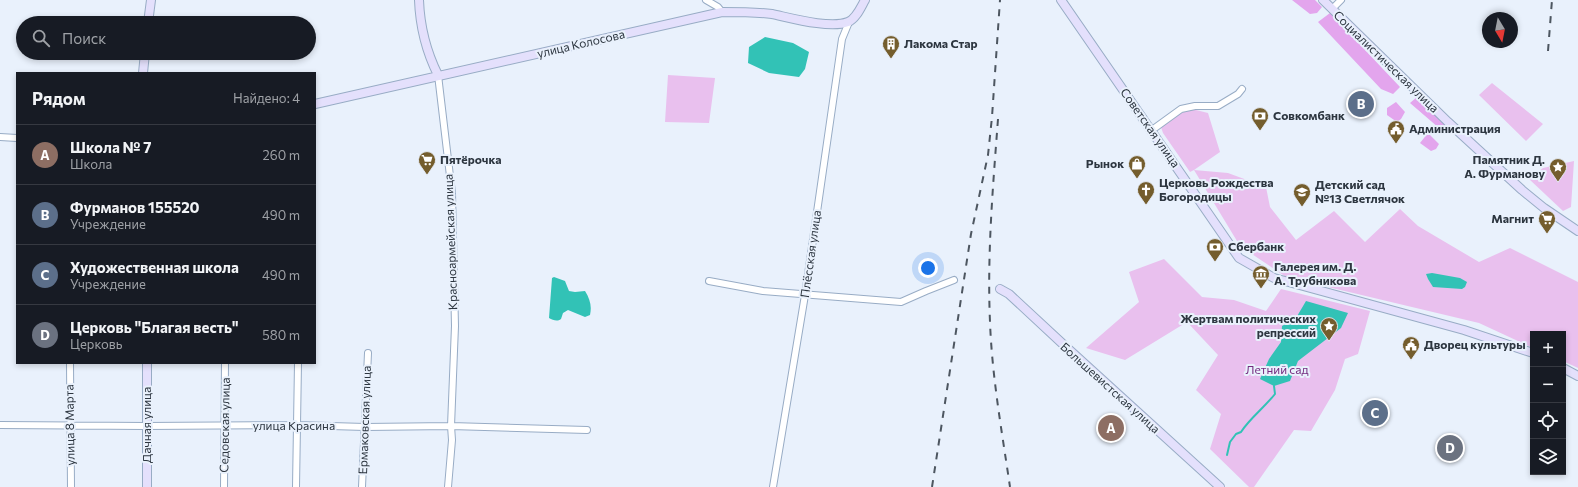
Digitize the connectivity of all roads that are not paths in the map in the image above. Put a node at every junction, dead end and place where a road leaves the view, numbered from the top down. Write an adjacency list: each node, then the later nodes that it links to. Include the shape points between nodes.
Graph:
1 (151, 0): 10 (main road)
2 (419, 0): 14 (main road, Красноармейская улица, via 423,38)
3 (706, 0): 9 (street)
4 (865, 0): 11 (main road)
5 (1061, 0): 17 (main road, Советская улица)
6 (1323, 0): 8 (main road, Социалистическая улица)
7 (1340, 0): 8 (street)
8 (1332, 9): 21 (main road, Социалистическая улица, via 1522,190)
9 (722, 12): 11 (main road, улица Колосова, via 771,14 802,21 834,24); 14 (main road, улица Колосова)
10 (149, 16)
11 (849, 22): 25 (street, Плёсская улица, via 842,39)
12 (144, 60): 13 (main road)
13 (143, 72)
14 (438, 75): 16 (main road, улица Колосова); 39 (street, Красноармейская улица, via 452,194 455,326)
15 (1242, 89): 17 (street, via 1218,106 1181,109)
16 (316, 104)
17 (1152, 130): 26 (main road, Советская улица, via 1240,258 1274,278 1464,330)
18 (0, 137): 19 (street)
19 (16, 138)
20 (1578, 221): 21 (main road)
21 (1578, 231)
22 (709, 280): 25 (street, via 763,291)
23 (954, 280): 25 (street, via 901,302)
24 (1000, 289): 49 (main road, Большевистская улица, via 1009,294)
25 (805, 295): 48 (street, Плёсская улица)
26 (1530, 352)
27 (368, 353): 40 (street, Ермаковская улица)
28 (70, 364): 35 (street, улица 8 Марта)
29 (146, 364): 37 (main road, Дачная улица)
30 (225, 364): 38 (street, Седовская улица)
31 (298, 364): 36 (street)
32 (1566, 370): 33 (main road)
33 (1578, 376)
34 (0, 425): 35 (street, улица Красина)
35 (70, 425): 37 (street, улица Красина); 42 (street, улица 8 Марта)
36 (297, 425): 38 (street, улица Красина); 40 (street, улица Красина); 45 (street)
37 (146, 426): 38 (street, улица Красина); 43 (main road, Дачная улица)
38 (224, 426): 44 (street, Седовская улица)
39 (451, 426): 40 (street, улица Красина); 41 (street, улица Красина); 47 (street, Красноармейская улица)
40 (366, 427): 46 (street, Ермаковская улица)
41 (587, 430)
42 (71, 487)
43 (147, 487)
44 (224, 487)
45 (296, 487)
46 (362, 487)
47 (448, 487)
48 (773, 487)
49 (1220, 487)

